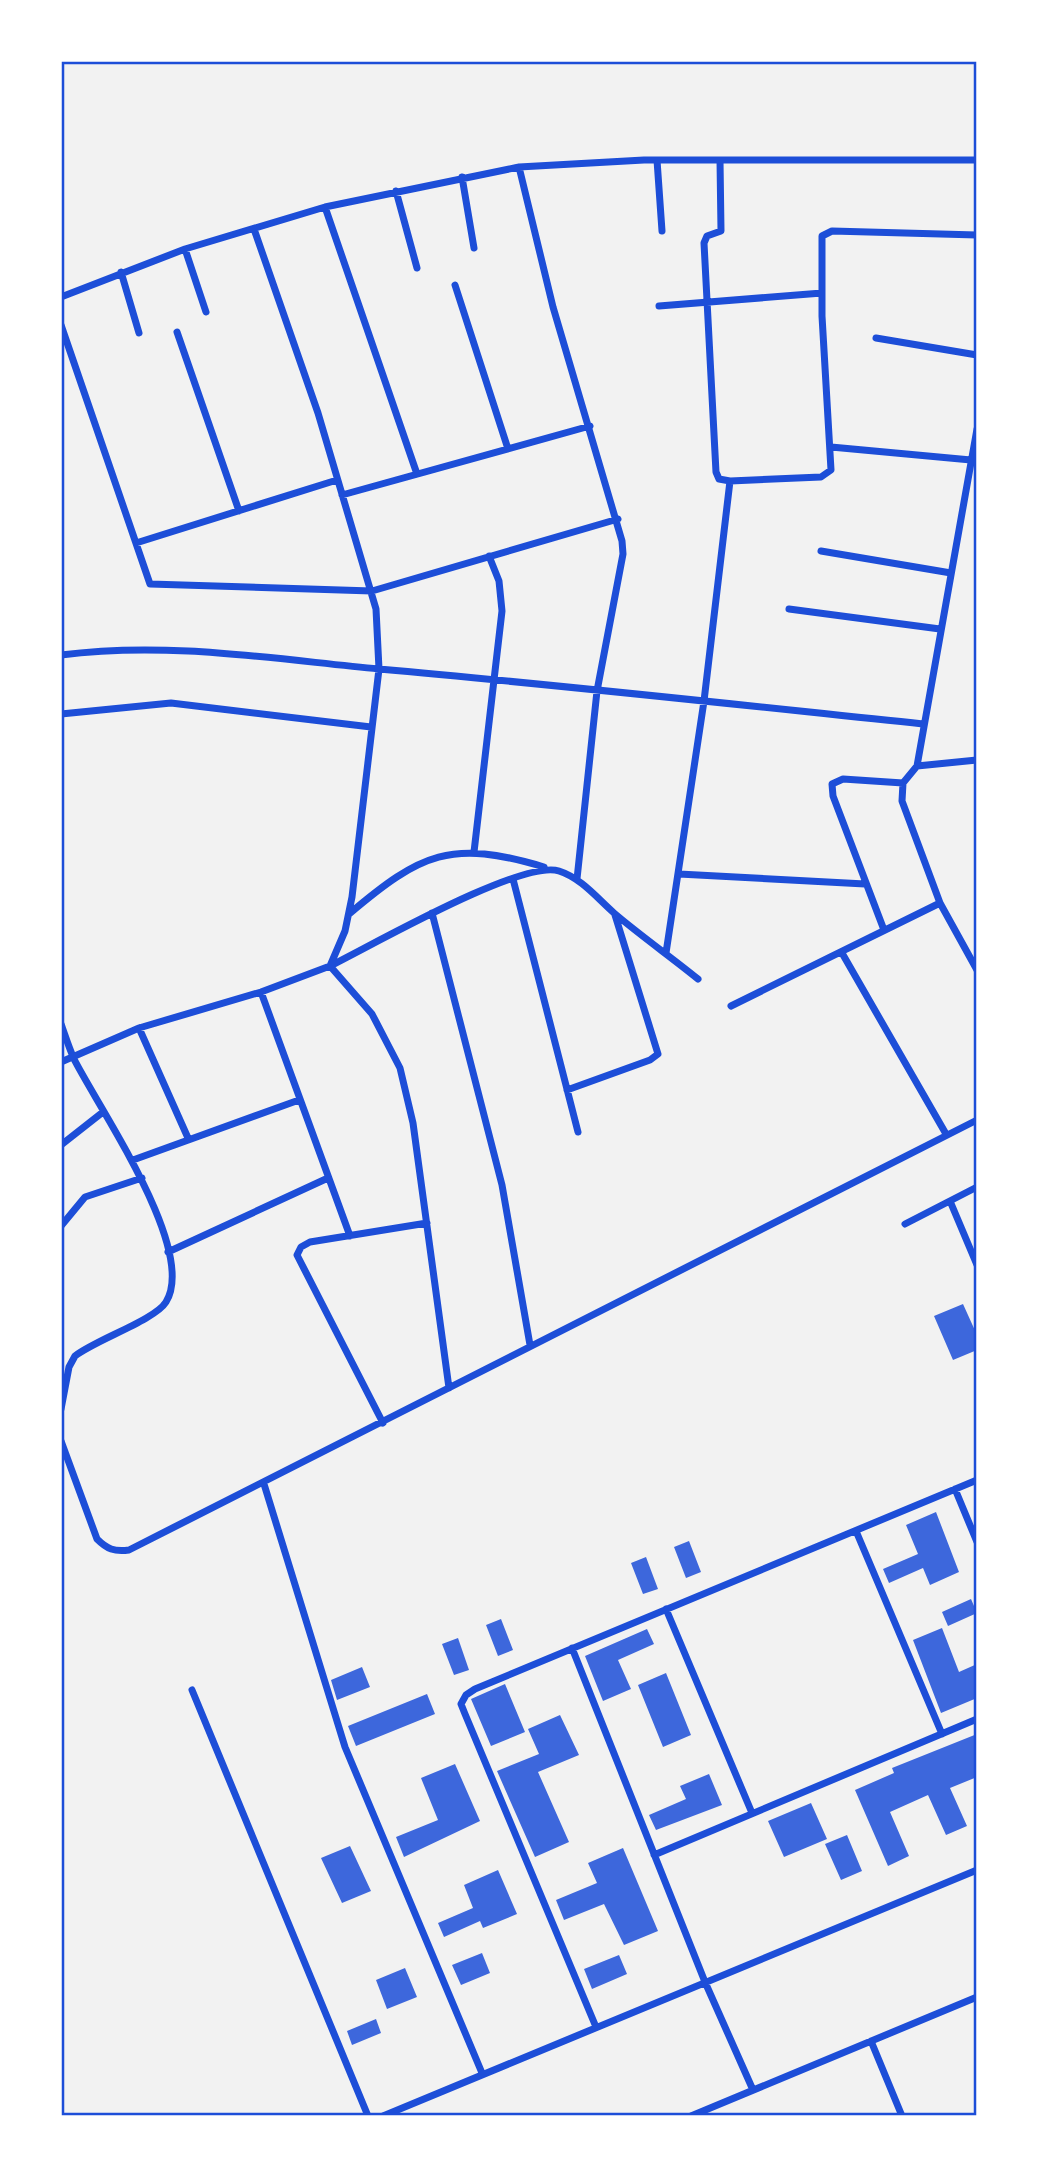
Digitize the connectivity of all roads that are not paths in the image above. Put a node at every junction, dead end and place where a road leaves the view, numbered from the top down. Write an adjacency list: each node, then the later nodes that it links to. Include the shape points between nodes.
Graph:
1 (657, 160): 2 (street); 4 (street); 9 (street)
2 (720, 160): 3 (street); 18 (street, via 722,227 705,238)
3 (977, 160)
4 (519, 167): 5 (street); 26 (street, via 553,307)
5 (461, 177): 6 (street); 11 (street)
6 (396, 191): 7 (street); 13 (street)
7 (325, 207): 8 (street); 31 (street)
8 (254, 229): 12 (street); 32 (street)
9 (662, 231)
10 (977, 235): 16 (street, via 826,232 821,242)
11 (474, 248)
12 (185, 249): 14 (street); 20 (street)
13 (417, 268)
14 (121, 272): 17 (street); 23 (street)
15 (456, 285): 29 (street)
16 (822, 293): 18 (street); 28 (street)
17 (61, 297)
18 (706, 302): 19 (street); 33 (street, via 716,472 719,479)
19 (659, 306)
20 (205, 312)
21 (61, 324): 37 (street)
22 (177, 332): 35 (street)
23 (139, 333)
24 (876, 338): 25 (street)
25 (977, 355)
26 (590, 426): 29 (street); 36 (street)
27 (977, 429): 30 (street)
28 (831, 447): 30 (street); 33 (street, via 831,470 821,477)
29 (508, 449): 31 (street)
30 (971, 460): 40 (street)
31 (417, 474): 34 (street)
32 (337, 480): 34 (street); 35 (street)
33 (730, 481): 48 (street)
34 (342, 495): 41 (street)
35 (239, 511): 37 (street)
36 (618, 519): 39 (street); 47 (street, via 623,554)
37 (136, 543): 41 (street, via 145,576 155,586)
38 (821, 551): 40 (street)
39 (489, 556): 41 (street); 46 (street, via 502,597)
40 (951, 573): 43 (street)
41 (372, 591): 45 (street)
42 (789, 609): 43 (street)
43 (940, 629): 50 (street)
44 (61, 655): 45 (street, via 123,648 183,650)
45 (379, 669): 46 (street); 51 (street)
46 (494, 678): 47 (street); 55 (street)
47 (597, 691): 48 (street); 59 (street)
48 (704, 701): 50 (street); 57 (street)
49 (61, 714): 51 (street, via 171,703)
50 (923, 724): 53 (street)
51 (371, 727): 64 (street)
52 (977, 760): 53 (street)
53 (917, 766): 54 (street)
54 (902, 783): 60 (street, via 843,779 832,784); 61 (street, via 902,801)
55 (474, 852): 56 (street); 64 (street, via 445,855 409,867)
56 (547, 868): 58 (street); 59 (street)
57 (679, 874): 60 (street); 66 (street)
58 (513, 879): 62 (street); 77 (street)
59 (577, 879): 63 (street)
60 (865, 884): 65 (street)
61 (940, 903): 65 (street); 69 (street)
62 (432, 914): 68 (street); 96 (street, via 502,1185)
63 (615, 914): 66 (street); 77 (street, via 658,1054)
64 (349, 915): 68 (street)
65 (884, 930): 67 (street)
66 (666, 953): 70 (street)
67 (842, 953): 72 (street); 82 (street)
68 (330, 966): 71 (street); 90 (street, via 372,1014 400,1068)
69 (977, 970)
70 (698, 979)
71 (261, 992): 74 (street); 78 (street)
72 (731, 1006)
73 (61, 1024): 75 (street)
74 (139, 1028): 75 (street); 83 (street)
75 (73, 1057): 76 (street); 79 (street)
76 (61, 1062)
77 (567, 1090): 81 (street)
78 (299, 1100): 83 (street); 87 (street)
79 (103, 1112): 84 (street); 85 (street)
80 (977, 1120): 82 (street)
81 (578, 1132)
82 (946, 1134): 96 (street)
83 (188, 1138): 85 (street)
84 (61, 1145)
85 (134, 1160): 86 (street)
86 (142, 1178): 92 (street, via 85,1197); 94 (street)
87 (328, 1178): 93 (street); 94 (street)
88 (977, 1187): 89 (street)
89 (950, 1201): 91 (street); 95 (street)
90 (427, 1223): 93 (street); 97 (street)
91 (905, 1224)
92 (61, 1226)
93 (350, 1236): 99 (street, via 310,1242 297,1255)
94 (167, 1252): 98 (street, via 167,1301 75,1356)
95 (977, 1265)
96 (530, 1345): 97 (street)
97 (449, 1388): 99 (street)
98 (61, 1409)
99 (383, 1423): 102 (street)
100 (61, 1441): 102 (street, via 97,1539 105,1548 117,1551 129,1550)
101 (977, 1480): 103 (street)
102 (264, 1484): 118 (street, via 345,1747)
103 (955, 1489): 104 (street); 105 (street)
104 (856, 1531): 106 (street); 110 (street)
105 (977, 1542)
106 (666, 1609): 107 (street); 111 (street)
107 (572, 1648): 112 (street); 116 (street, via 475,1689 461,1704)
108 (192, 1690): 120 (street)
109 (977, 1719): 110 (street)
110 (942, 1734): 111 (street)
111 (752, 1813): 112 (street)
112 (654, 1854): 114 (street)
113 (977, 1870): 114 (street)
114 (705, 1982): 116 (street); 119 (street)
115 (977, 1997): 117 (street)
116 (596, 2026): 118 (street)
117 (871, 2041): 119 (street); 123 (street)
118 (482, 2073): 121 (street)
119 (752, 2090): 122 (street)
120 (369, 2116)
121 (383, 2116)
122 (691, 2116)
123 (902, 2116)

